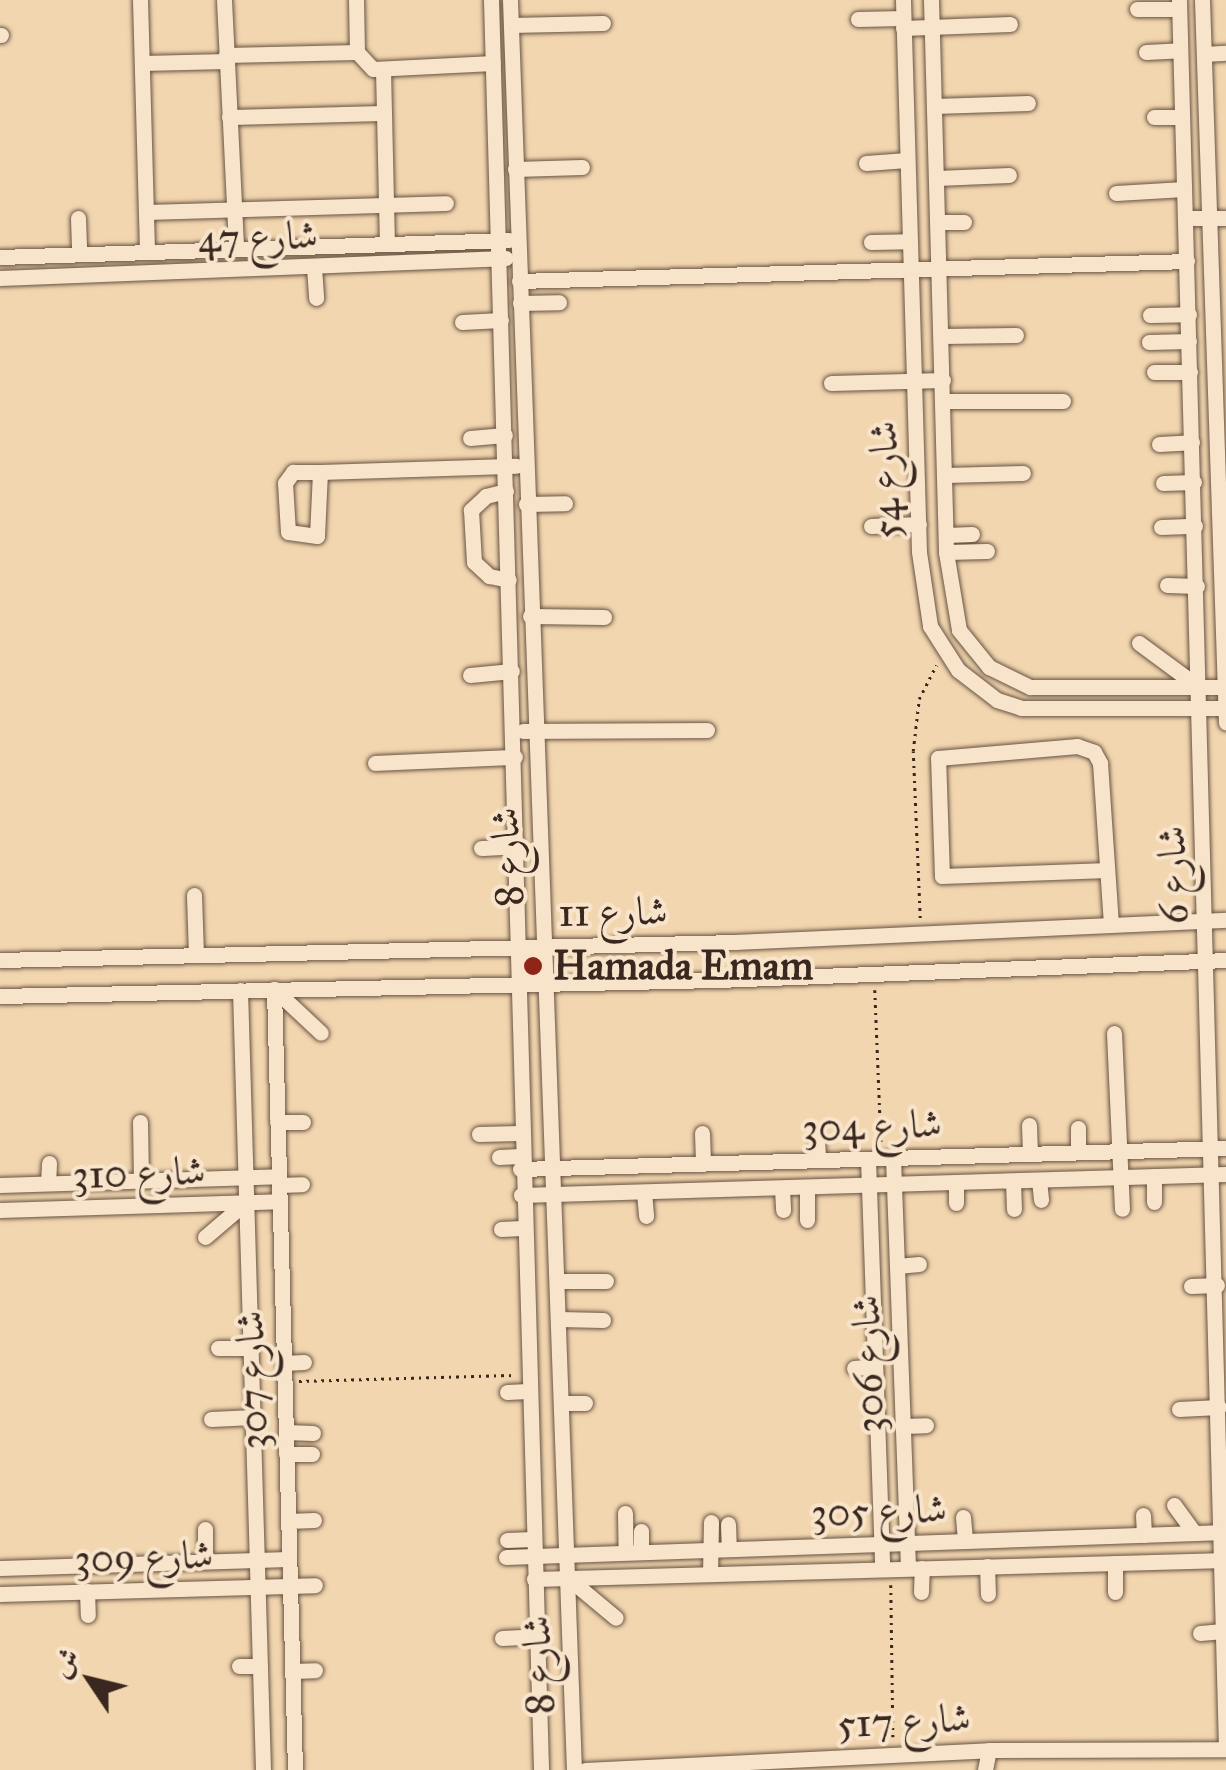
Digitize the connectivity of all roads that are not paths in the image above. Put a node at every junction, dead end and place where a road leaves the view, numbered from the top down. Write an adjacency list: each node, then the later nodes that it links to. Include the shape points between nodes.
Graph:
1 (140, 0): 23 (street)
2 (224, 0): 22 (street)
3 (356, 0): 18 (street)
4 (491, 0): 24 (street, شارع 8)
5 (510, 0): 15 (street, شارع 8)
6 (902, 0): 13 (street, شارع 54)
7 (931, 0): 16 (street, شارع 54)
8 (1202, 0): 21 (street)
9 (1179, 4): 10 (street); 17 (street, شارع 6)
10 (1137, 9)
11 (858, 19): 13 (street)
12 (603, 23): 15 (street)
13 (903, 23): 16 (street); 36 (street, شارع 54)
14 (1010, 24): 16 (street)
15 (511, 26): 39 (street, شارع 8)
16 (932, 27): 27 (street, شارع 54)
17 (1180, 50): 19 (street); 31 (street, شارع 6)
18 (357, 52): 22 (street); 25 (street)
19 (1146, 52)
20 (1226, 53): 21 (street)
21 (1204, 54): 33 (street)
22 (226, 58): 23 (street); 29 (street)
23 (142, 62): 47 (street)
24 (493, 63): 25 (street); 54 (street, شارع 8)
25 (383, 69): 28 (street)
26 (1028, 104): 27 (street)
27 (934, 106): 41 (street, شارع 54)
28 (384, 112): 29 (street); 45 (street)
29 (229, 117): 46 (street)
30 (1154, 117): 31 (street)
31 (1182, 117): 42 (street, شارع 6)
32 (1226, 124): 33 (street)
33 (1206, 125): 34 (street)
34 (1208, 156): 35 (street); 50 (street)
35 (1226, 156)
36 (907, 160): 37 (street); 56 (street, شارع 54)
37 (866, 162)
38 (582, 167): 39 (street)
39 (516, 169): 55 (street, شارع 8)
40 (1010, 175): 41 (street)
41 (936, 178): 51 (street, شارع 54)
42 (1184, 190): 43 (street); 49 (street, شارع 6)
43 (1116, 193)
44 (446, 203): 45 (street)
45 (386, 205): 46 (street); 58 (street)
46 (234, 210): 47 (street); 59 (street)
47 (146, 212): 60 (street)
48 (78, 218): 61 (street)
49 (1186, 218): 50 (street); 65 (street, شارع 6)
50 (1218, 218): 53 (street)
51 (938, 222): 52 (street); 67 (street, شارع 54)
52 (964, 222)
53 (1218, 239): 71 (street)
54 (498, 240): 55 (street, شارع 47); 58 (street, شارع 47); 63 (street, شارع 8)
55 (518, 240): 64 (street, شارع 8)
56 (910, 241): 57 (street); 68 (street, شارع 54)
57 (871, 242)
58 (387, 244): 59 (street, شارع 47)
59 (236, 249): 60 (street, شارع 47)
60 (147, 252): 61 (street, شارع 47)
61 (79, 254): 62 (street, شارع 47)
62 (0, 257)
63 (499, 258): 64 (street, شارع 47); 66 (street, شارع 47); 77 (street, شارع 8)
64 (518, 258): 70 (street, شارع 8)
65 (1187, 261): 67 (street); 75 (street, شارع 6)
66 (314, 267): 69 (street, شارع 47); 72 (street)
67 (940, 268): 68 (street); 81 (street, شارع 54)
68 (911, 269): 70 (street); 87 (street, شارع 54)
69 (0, 278)
70 (519, 282): 74 (street, شارع 8)
71 (1219, 288): 79 (street)
72 (316, 298)
73 (559, 302): 74 (street)
74 (520, 303): 96 (street, شارع 8)
75 (1188, 314): 76 (street); 83 (street, شارع 6)
76 (1150, 315)
77 (501, 320): 78 (street); 92 (street, شارع 8)
78 (462, 322)
79 (1220, 330): 88 (street)
80 (1016, 335): 81 (street)
81 (942, 336): 86 (street, شارع 54)
82 (1149, 342): 83 (street)
83 (1190, 342): 85 (street, شارع 6)
84 (1154, 372): 85 (street)
85 (1190, 372): 94 (street, شارع 6)
86 (943, 380): 87 (street); 90 (street, شارع 54)
87 (914, 381): 89 (street); 107 (street, شارع 54)
88 (1220, 382): 101 (street)
89 (831, 383)
90 (944, 401): 91 (street); 100 (street, شارع 54)
91 (1064, 401)
92 (504, 435): 93 (street); 97 (street, شارع 8)
93 (470, 438)
94 (1192, 442): 95 (street); 103 (street, شارع 6)
95 (1159, 444)
96 (525, 465): 97 (street); 106 (street, شارع 8)
97 (506, 466): 98 (street); 104 (street, شارع 8)
98 (320, 472)
99 (1023, 473): 100 (street)
100 (945, 475): 113 (street, شارع 54)
101 (1222, 476): 108 (street)
102 (1163, 482): 103 (street)
103 (1194, 482): 110 (street, شارع 6)
104 (506, 491): 118 (street, شارع 8); 118 (street, via 486,496 471,510 474,562 489,576)
105 (565, 503): 106 (street)
106 (526, 504): 121 (street, شارع 8)
107 (918, 524): 109 (street); 129 (street, شارع 54, via 924,603 943,650 978,687 1020,708)
108 (1223, 524): 115 (street)
109 (871, 526)
110 (1195, 526): 111 (street); 120 (street, شارع 6)
111 (1162, 527)
112 (972, 534): 113 (street)
113 (946, 535): 116 (street, شارع 54)
114 (987, 551): 116 (street)
115 (1223, 551): 117 (street)
116 (946, 552): 127 (street, شارع 54, via 958,630 971,650 1008,679 1064,691)
117 (1223, 569): 126 (street)
118 (509, 580): 124 (street, شارع 8)
119 (1167, 585): 120 (street)
120 (1197, 586): 127 (street, شارع 6)
121 (530, 616): 122 (street); 133 (street, شارع 8)
122 (604, 617)
123 (1139, 643): 127 (street)
124 (512, 671): 125 (street); 132 (street, شارع 8)
125 (470, 675)
126 (1225, 687): 127 (street, شارع 54); 128 (street)
127 (1200, 688): 129 (street, شارع 6)
128 (1225, 708): 129 (street, شارع 54); 130 (street)
129 (1201, 710): 141 (street, شارع 6)
130 (1226, 722)
131 (706, 730): 133 (street)
132 (514, 731): 133 (street); 134 (street, شارع 8)
133 (533, 731): 143 (street, شارع 8)
134 (515, 757): 135 (street); 136 (street, شارع 8)
135 (375, 763)
136 (518, 846): 137 (street); 144 (street, شارع 8)
137 (480, 848)
138 (1107, 870): 138 (street, via 1100,762 1089,748 938,758 942,876); 142 (street)
139 (194, 895): 145 (street)
140 (1226, 920): 141 (street, شارع 11)
141 (1207, 921): 142 (street, شارع 11); 148 (street, شارع 6)
142 (1111, 924): 143 (street, شارع 11)
143 (545, 946): 144 (street, شارع 11); 149 (street, شارع 8)
144 (515, 947): 145 (street, شارع 11); 150 (street, شارع 8)
145 (196, 955): 146 (street, شارع 11)
146 (0, 960)
147 (1226, 960): 148 (street, شارع 11)
148 (1208, 961): 149 (street, شارع 11); 167 (street, شارع 6)
149 (548, 980): 150 (street, شارع 11); 179 (street, شارع 8)
150 (514, 981): 151 (street, شارع 11); 161 (street, شارع 8)
151 (274, 989): 152 (street, شارع 11); 154 (street); 157 (street, شارع 307)
152 (240, 990): 153 (street, شارع 11); 182 (street, شارع 307)
153 (0, 996)
154 (320, 1033)
155 (1114, 1033): 168 (street)
156 (140, 1122): 185 (street)
157 (278, 1122): 158 (street); 195 (street, شارع 307)
158 (303, 1122)
159 (1029, 1125): 170 (street)
160 (1078, 1128): 169 (street)
161 (518, 1132): 163 (street); 176 (street, شارع 8)
162 (702, 1133): 177 (street)
163 (479, 1134)
164 (954, 1137): 171 (street)
165 (818, 1138): 174 (street)
166 (641, 1148): 178 (street)
167 (1220, 1148): 168 (street, شارع 304); 180 (street, شارع 6)
168 (1119, 1151): 169 (street, شارع 304); 183 (street)
169 (1078, 1152): 170 (street, شارع 304)
170 (1030, 1154): 171 (street, شارع 304)
171 (956, 1156): 173 (street, شارع 304)
172 (499, 1157): 176 (street, شارع 304)
173 (881, 1158): 174 (street, شارع 304); 192 (street, شارع 306); 194 (street, شارع 306)
174 (818, 1160): 177 (street, شارع 304)
175 (48, 1163): 190 (street)
176 (520, 1163): 179 (street, شارع 304); 200 (street, شارع 8)
177 (703, 1164): 178 (street, شارع 304)
178 (642, 1165): 179 (street, شارع 304)
179 (554, 1168): 199 (street, شارع 8)
180 (1220, 1174): 181 (street, شارع 304); 226 (street, شارع 6)
181 (1154, 1176): 183 (street, شارع 304); 205 (street)
182 (245, 1177): 185 (street, شارع 310); 195 (street, شارع 310); 204 (street, شارع 307)
183 (1120, 1178): 184 (street, شارع 304); 209 (street)
184 (1069, 1179): 186 (street, شارع 304); 201 (street)
185 (141, 1180): 190 (street, شارع 310)
186 (1039, 1180): 187 (street, شارع 304); 202 (street)
187 (1013, 1181): 189 (street, شارع 304); 208 (street)
188 (956, 1182): 189 (street, شارع 304); 192 (street, شارع 304); 206 (street)
189 (991, 1182): 203 (street)
190 (48, 1183): 193 (street, شارع 310)
191 (302, 1184): 195 (street)
192 (894, 1184): 194 (street, شارع 304); 222 (street, شارع 306)
193 (0, 1185)
194 (869, 1185): 197 (street, شارع 304); 228 (street, شارع 306)
195 (279, 1187): 204 (street, شارع 310); 218 (street, شارع 307)
196 (782, 1188): 197 (street, شارع 304); 198 (street, شارع 304); 211 (street)
197 (806, 1188): 213 (street)
198 (644, 1192): 199 (street, شارع 304); 212 (street)
199 (555, 1194): 200 (street, شارع 304); 225 (street, شارع 8)
200 (521, 1195): 215 (street, شارع 8)
201 (1070, 1197)
202 (1041, 1200)
203 (991, 1201)
204 (246, 1202): 207 (street, شارع 310); 217 (street); 238 (street, شارع 307)
205 (1154, 1202)
206 (956, 1203)
207 (132, 1206): 210 (street, شارع 310, via 19,1217); 214 (street)
208 (1014, 1209)
209 (1122, 1209)
210 (0, 1210)
211 (783, 1210)
212 (646, 1216)
213 (807, 1220)
214 (133, 1224)
215 (522, 1228): 216 (street); 221 (street, شارع 8)
216 (501, 1229)
217 (205, 1237)
218 (281, 1259): 219 (street); 232 (street, شارع 307)
219 (301, 1259)
220 (918, 1264): 222 (street)
221 (523, 1266): 223 (street); 236 (street, شارع 8)
222 (897, 1266): 229 (street, شارع 306)
223 (504, 1267)
224 (606, 1281): 225 (street)
225 (558, 1282): 233 (street, شارع 8)
226 (1217, 1285): 227 (street); 243 (street, شارع 6)
227 (1191, 1286)
228 (872, 1291): 229 (street); 241 (street, شارع 306)
229 (898, 1297): 230 (street); 252 (street, شارع 306)
230 (916, 1304)
231 (300, 1306): 232 (street)
232 (282, 1307): 240 (street, شارع 307)
233 (559, 1319): 234 (street); 246 (street, شارع 8)
234 (603, 1320)
235 (506, 1321): 236 (street)
236 (525, 1321): 244 (street, شارع 8)
237 (218, 1348): 238 (street)
238 (250, 1348): 250 (street, شارع 307)
239 (304, 1362): 240 (street)
240 (284, 1363): 258 (street, شارع 307)
241 (875, 1366): 242 (street); 255 (street, شارع 306)
242 (854, 1368)
243 (1222, 1381): 248 (street, شارع 6)
244 (527, 1383): 245 (street); 282 (street, شارع 8)
245 (507, 1392)
246 (562, 1403): 247 (street); 289 (street, شارع 8)
247 (585, 1403)
248 (1219, 1408): 249 (street); 273 (street, شارع 6)
249 (1179, 1409)
250 (252, 1417): 251 (street); 257 (street, شارع 307)
251 (211, 1419)
252 (903, 1426): 253 (street); 279 (street, شارع 306)
253 (926, 1426)
254 (313, 1432): 258 (street)
255 (878, 1439): 256 (street); 280 (street, شارع 306)
256 (860, 1440)
257 (253, 1441): 258 (street); 291 (street, شارع 307)
258 (286, 1442): 259 (street); 266 (street, شارع 307)
259 (312, 1454)
260 (1174, 1506): 274 (street)
261 (625, 1514): 288 (street)
262 (1143, 1515): 275 (street)
263 (963, 1517): 278 (street)
264 (1096, 1519): 276 (street)
265 (314, 1520): 266 (street)
266 (288, 1521): 290 (street, شارع 307)
267 (1022, 1521): 277 (street)
268 (711, 1522): 287 (street)
269 (728, 1524): 285 (street)
270 (206, 1529): 293 (street)
271 (769, 1530): 283 (street)
272 (642, 1531): 288 (street)
273 (1224, 1532): 274 (street, شارع 305); 292 (street, شارع 6)
274 (1194, 1534): 275 (street, شارع 305)
275 (1144, 1535): 276 (street, شارع 305)
276 (1096, 1536): 277 (street, شارع 305)
277 (1022, 1539): 278 (street, شارع 305, via 994,1533)
278 (965, 1541): 279 (street, شارع 305)
279 (907, 1542): 280 (street, شارع 305); 299 (street, شارع 306)
280 (881, 1544): 283 (street, شارع 305); 299 (street, شارع 306)
281 (112, 1545): 295 (street)
282 (533, 1547): 286 (street, شارع 305); 289 (street, شارع 305); 302 (street, شارع 8)
283 (770, 1547): 285 (street, شارع 305)
284 (84, 1548): 296 (street)
285 (729, 1548): 287 (street, شارع 305)
286 (507, 1549)
287 (710, 1549): 288 (street, شارع 305); 301 (street)
288 (634, 1552): 289 (street, شارع 305)
289 (567, 1554): 303 (street, شارع 8)
290 (289, 1559): 291 (street, شارع 309); 306 (street, شارع 307)
291 (257, 1560): 293 (street, شارع 309); 305 (street, شارع 307)
292 (1224, 1560): 294 (street, شارع 305); 317 (street, شارع 6)
293 (205, 1561): 295 (street, شارع 309)
294 (1115, 1563): 297 (street, شارع 305); 310 (street)
295 (112, 1564): 296 (street, شارع 309)
296 (84, 1565): 298 (street, شارع 309, via 17,1559)
297 (987, 1566): 299 (street, شارع 305); 313 (street)
298 (0, 1568)
299 (901, 1568): 300 (street, شارع 305); 309 (street)
300 (761, 1572): 301 (street, شارع 305); 308 (street)
301 (718, 1574): 303 (street, شارع 305); 311 (street)
302 (534, 1578): 303 (street, شارع 305); 320 (street, شارع 8)
303 (568, 1578): 315 (street); 332 (street, شارع 8)
304 (315, 1585): 306 (street, شارع 309)
305 (258, 1586): 306 (street, شارع 309); 307 (street, شارع 309); 323 (street, شارع 307)
306 (290, 1586): 318 (street, شارع 307)
307 (88, 1591): 312 (street, شارع 309); 314 (street)
308 (761, 1592)
309 (922, 1592)
310 (1115, 1592)
311 (725, 1593)
312 (0, 1594)
313 (988, 1594)
314 (88, 1615)
315 (616, 1618)
316 (310, 1631): 318 (street)
317 (1224, 1631): 319 (street); 326 (street, شارع 6)
318 (291, 1632): 325 (street, شارع 307)
319 (1200, 1633)
320 (536, 1636): 321 (street); 331 (street, شارع 8)
321 (502, 1638)
322 (239, 1666): 323 (street)
323 (260, 1666): 329 (street, شارع 307)
324 (315, 1670): 325 (street)
325 (292, 1671): 330 (street, شارع 307)
326 (1226, 1749): 327 (street, شارع 517)
327 (990, 1750): 328 (street, شارع 517); 335 (street)
328 (956, 1751): 333 (street, شارع 517); 334 (street)
329 (263, 1770)
330 (294, 1770)
331 (541, 1770)
332 (574, 1770)
333 (585, 1770)
334 (964, 1770)
335 (985, 1770)

